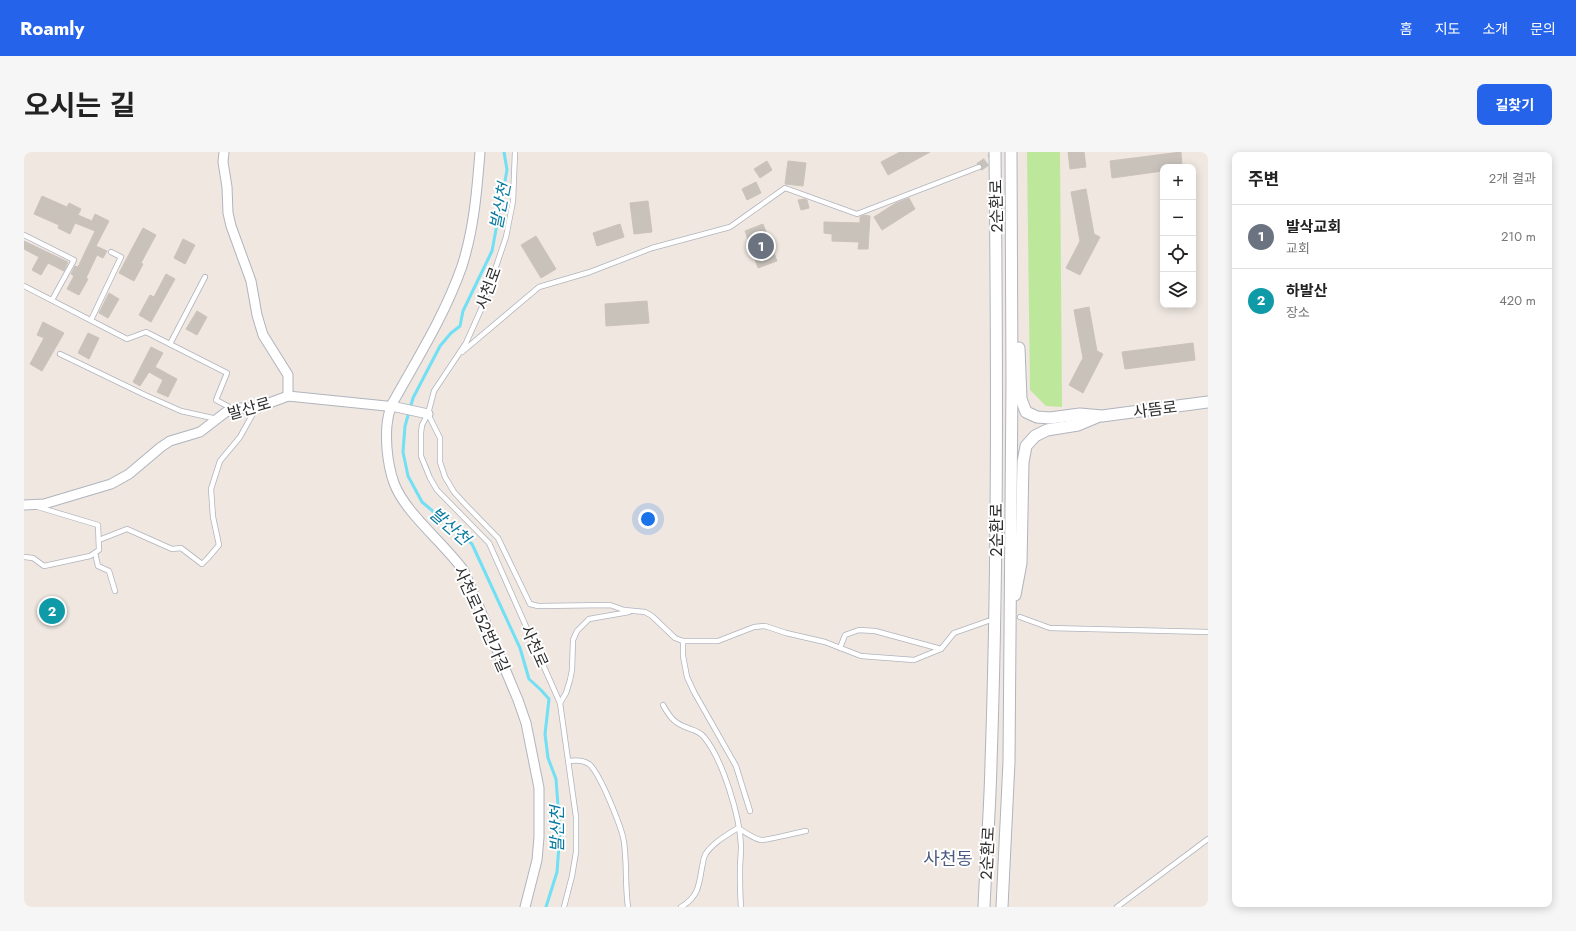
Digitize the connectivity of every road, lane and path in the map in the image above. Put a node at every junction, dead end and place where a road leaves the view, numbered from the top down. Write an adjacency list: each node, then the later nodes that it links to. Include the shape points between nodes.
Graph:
1 (224, 152): 17 (street, 발산로, via 231,226 252,280 263,335 288,376)
2 (480, 152): 19 (street, 사천로152번가길, via 470,236 462,266 443,312)
3 (515, 152): 16 (lane, 사천로, via 513,201 506,237 483,305)
4 (995, 152): 49 (street, 2순환로, via 996,574)
5 (1011, 152): 8 (street, 2순환로)
6 (979, 167): 16 (lane, via 857,214 785,188 730,227 652,248 590,272 539,287)
7 (24, 235): 12 (lane, via 74,260)
8 (1011, 244): 23 (street, via 1020,361 1020,399 1026,412 1037,417 1050,418 1080,414); 31 (street, 2순환로)
9 (111, 252): 13 (lane, via 121,257)
10 (205, 278): 14 (lane)
11 (24, 286): 12 (lane)
12 (52, 300): 13 (lane)
13 (91, 320): 14 (lane, via 127,339 146,332)
14 (170, 344): 21 (lane, via 227,373 216,400)
15 (60, 354): 24 (lane, via 181,411)
16 (457, 357): 22 (lane, 사천로, via 434,391)
17 (288, 396): 19 (street); 20 (street, 발산로)
18 (1208, 402): 23 (street, 사뜸로)
19 (394, 406): 22 (street); 44 (street, 사천로152번가길, via 387,416 386,436 394,484 408,508 464,572 526,723 539,788 540,815 537,860)
20 (256, 408): 21 (street, 발산로); 26 (lane, via 240,436 220,462 211,489 219,545 202,564 181,548 172,549 127,529)
21 (235, 410): 24 (street, 발산로, via 226,412)
22 (425, 413): 30 (lane, via 440,438 440,462 445,477 464,504 498,538 530,604 610,605); 37 (lane, 사천로, via 421,433 422,456 430,478 437,490 489,543)
23 (1102, 416): 31 (street, via 1078,425 1047,430 1035,436 1026,446 1023,462 1021,563)
24 (217, 419): 25 (street, 발산로, via 200,432 161,446 129,474 111,484 44,504)
25 (28, 505): 26 (lane, via 98,526)
26 (99, 540): 27 (lane, via 99,550)
27 (95, 553): 28 (lane, via 44,566 33,558); 29 (lane, via 98,566 109,571)
28 (24, 557)
29 (115, 591)
30 (634, 611): 34 (lane, via 652,616 675,638); 37 (lane, via 589,618 577,631 573,640 570,680)
31 (1015, 619): 33 (lane, via 1050,628); 50 (street, 2순환로)
32 (988, 620): 36 (lane, via 954,633)
33 (1208, 632)
34 (683, 640): 35 (lane, via 718,641 754,627 765,626); 40 (lane, via 687,677 736,766)
35 (840, 648): 36 (lane, via 861,656 914,660); 36 (lane, via 844,635 859,630 874,631)
36 (941, 649)
37 (560, 703): 39 (lane, 사천로)
38 (663, 705): 41 (lane, via 669,716 677,723 698,731 715,753 728,787)
39 (569, 761): 45 (lane, 사천로, via 576,817 576,852); 46 (lane, via 577,760 591,766 620,823 624,842)
40 (750, 811)
41 (738, 828): 42 (lane, via 764,841 776,836); 47 (lane, via 721,839 704,856 698,890 692,900); 48 (lane, via 741,846)
42 (806, 831)
43 (1208, 839): 51 (lane)
44 (526, 907)
45 (564, 907)
46 (628, 907)
47 (682, 907)
48 (740, 907)
49 (984, 907)
50 (1002, 907)
51 (1117, 907)

